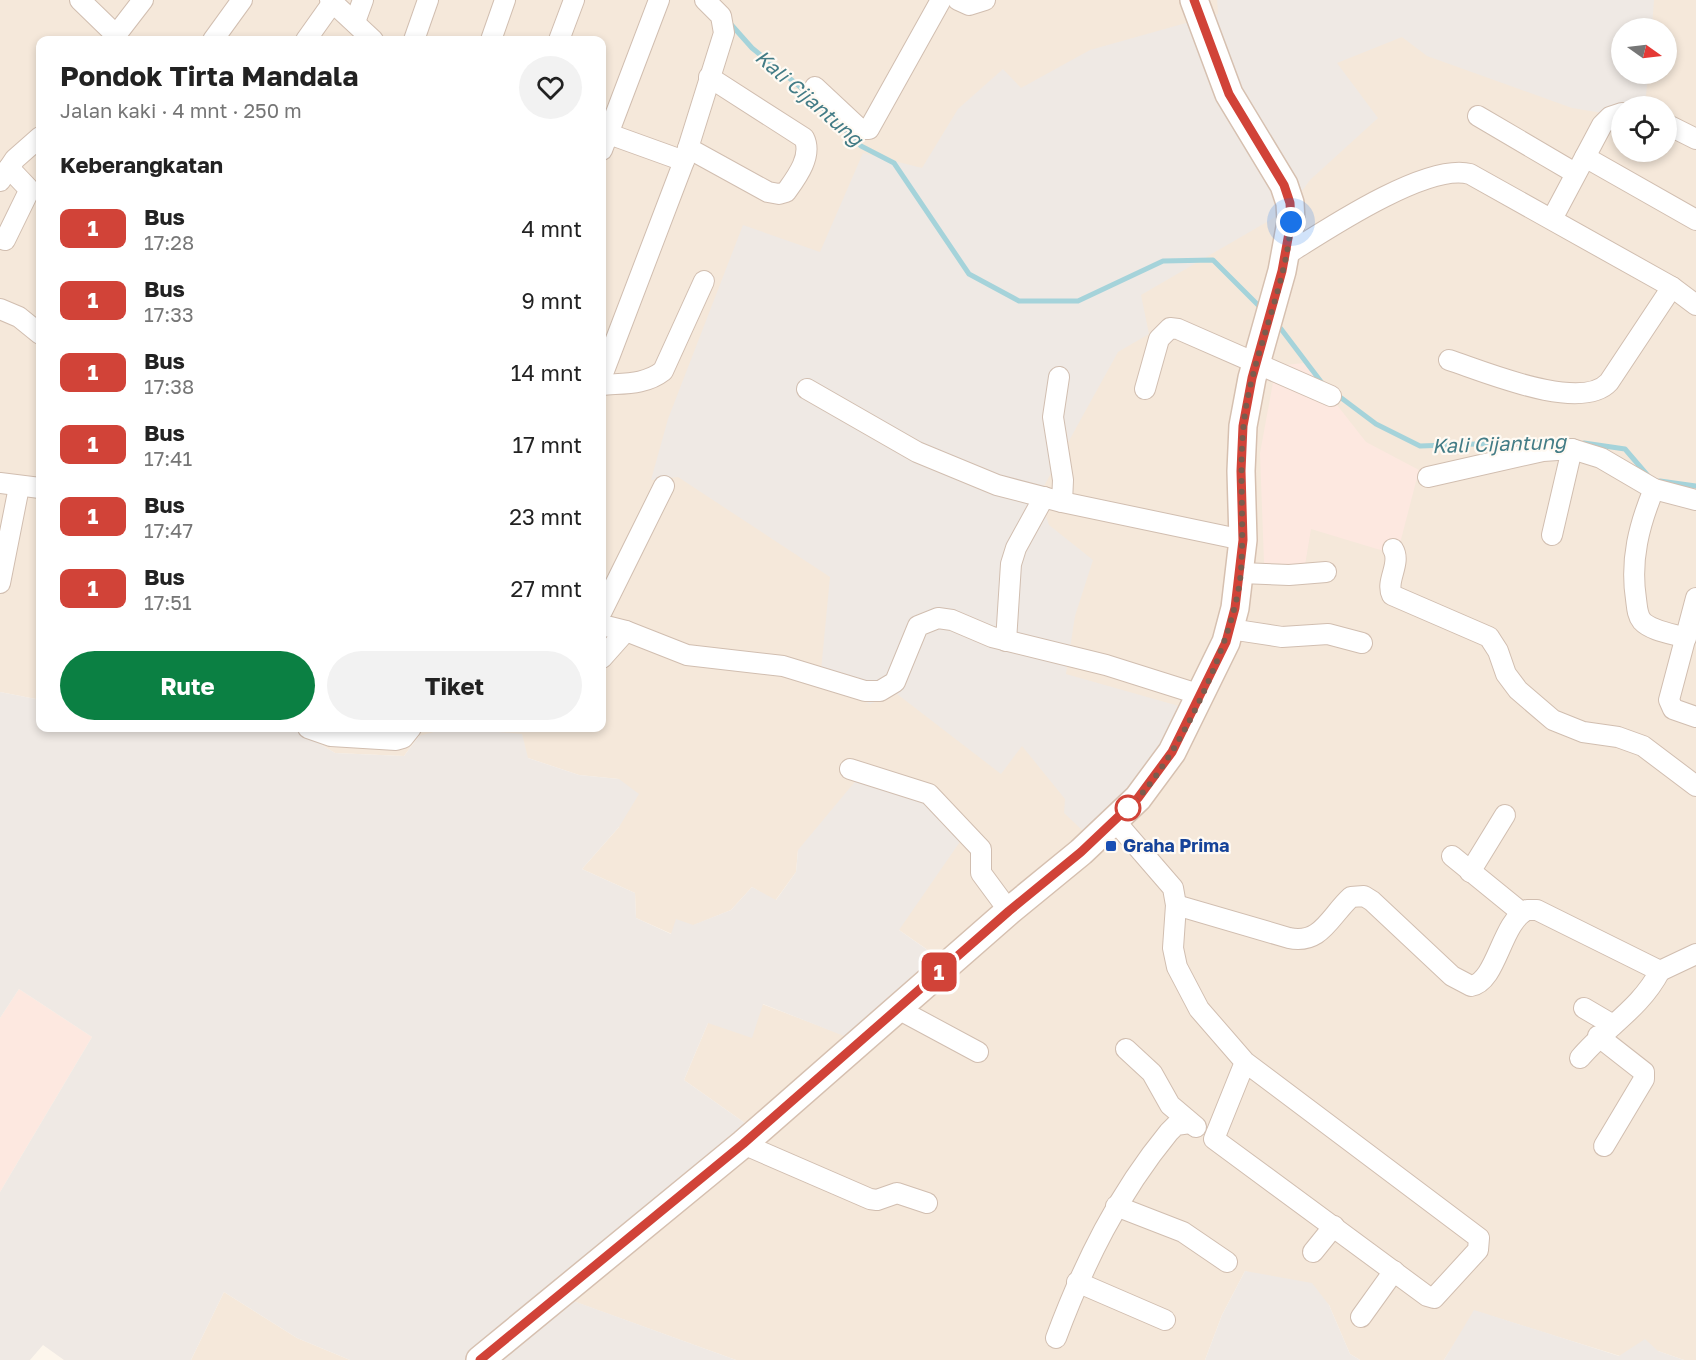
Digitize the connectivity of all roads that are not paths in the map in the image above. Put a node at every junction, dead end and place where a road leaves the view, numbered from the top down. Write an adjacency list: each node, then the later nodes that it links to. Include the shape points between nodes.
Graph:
1 (80, 0): 2 (street, via 116,35)
2 (143, 0)
3 (242, 0): 16 (street)
4 (363, 0): 15 (street)
5 (428, 0): 19 (street)
6 (505, 0): 20 (street)
7 (658, 0): 27 (street)
8 (705, 0): 22 (street, via 721,16 725,28)
9 (941, 0): 23 (street, via 869,129 860,129)
10 (958, 0): 11 (street, via 969,5)
11 (985, 0)
12 (1194, 0): 37 (main road, via 1229,94 1287,193 1291,222)
13 (331, 1): 15 (street); 17 (street)
14 (569, 2): 21 (street)
15 (355, 22): 18 (street)
16 (216, 36)
17 (309, 36)
18 (369, 36)
19 (415, 36)
20 (492, 36)
21 (560, 36)
22 (709, 76): 31 (street); 31 (street, via 804,138 805,157 786,192 779,194)
23 (815, 87)
24 (1478, 116): 32 (street)
25 (1611, 117): 32 (street, via 1602,125)
26 (1677, 130): 28 (street)
27 (606, 139)
28 (1696, 139)
29 (36, 140): 33 (street)
30 (606, 142): 31 (street)
31 (686, 154): 45 (street)
32 (1580, 165): 34 (street); 35 (street)
33 (4, 174): 36 (street, via 28,188)
34 (1552, 219): 37 (street, via 1470,174 1449,172 1374,202); 39 (street)
35 (1696, 220)
36 (5, 240)
37 (1284, 263): 43 (main road)
38 (704, 281): 47 (street, via 663,371 642,382)
39 (1672, 287): 40 (street); 44 (street, via 1609,382 1598,391 1576,393 1528,386)
40 (1696, 305)
41 (0, 309): 42 (street)
42 (36, 331)
43 (1258, 353): 49 (street, via 1170,328 1159,339); 50 (street); 60 (main road, via 1241,450)
44 (1449, 360)
45 (606, 365)
46 (1059, 377): 57 (street, via 1053,417 1064,480)
47 (606, 385)
48 (807, 389): 57 (street, via 917,452 997,485)
49 (1145, 390)
50 (1331, 396)
51 (1572, 449): 52 (street, via 1543,450); 56 (street, via 1601,458); 59 (street)
52 (1428, 477)
53 (10, 485): 55 (street); 64 (street)
54 (664, 486): 66 (street)
55 (36, 488)
56 (1654, 489): 58 (street); 70 (street, via 1635,556 1638,611 1647,625)
57 (1053, 499): 60 (street); 71 (street, via 1016,548 1011,564)
58 (1696, 500)
59 (1552, 536)
60 (1243, 540): 63 (main road)
61 (1392, 549): 79 (street, via 1396,555 1392,595 1490,637 1506,674 1518,690 1553,720 1583,732 1618,737 1643,746)
62 (1326, 572): 63 (street)
63 (1241, 573): 68 (main road)
64 (0, 583)
65 (1696, 598): 70 (street)
66 (606, 603)
67 (606, 626): 69 (street)
68 (1230, 629): 72 (street, via 1282,637 1328,634); 74 (main road)
69 (626, 631): 71 (street, via 687,655 783,666 865,691 880,691 894,682 918,626 926,620 952,620); 73 (street)
70 (1686, 638): 75 (street, via 1669,703 1673,709)
71 (1006, 641): 74 (street, via 1106,665)
72 (1362, 643)
73 (606, 654)
74 (1201, 695): 81 (main road, via 1153,781)
75 (1696, 717)
76 (333, 732): 77 (street, via 396,740)
77 (408, 732)
78 (850, 769): 85 (street, via 932,796 981,849 981,873)
79 (1696, 786)
80 (1505, 815): 83 (street)
81 (1115, 820): 84 (street, via 1168,881); 85 (main road)
82 (1452, 856): 83 (street)
83 (1470, 872): 86 (street)
84 (1176, 905): 86 (street, via 1305,940 1315,936 1352,897 1364,896 1452,976 1471,986 1484,978); 95 (street, via 1173,948 1185,984 1199,1009)
85 (1009, 911): 90 (main road)
86 (1522, 913): 88 (street, via 1537,910)
87 (1696, 954): 88 (street)
88 (1660, 971): 91 (street, via 1642,1000)
89 (1584, 1008): 91 (street)
90 (898, 1009): 93 (street); 98 (main road)
91 (1606, 1031): 94 (street); 99 (street, via 1644,1072 1644,1079)
92 (1126, 1049): 96 (street, via 1152,1073 1170,1105)
93 (978, 1052)
94 (1580, 1058)
95 (1245, 1062): 97 (street); 105 (street, via 1479,1238 1478,1250 1434,1298)
96 (1190, 1123): 97 (street); 101 (street, via 1176,1125 1169,1132)
97 (1214, 1139): 102 (street)
98 (743, 1144): 100 (street, via 870,1199 897,1193); 110 (main road)
99 (1604, 1146)
100 (927, 1203)
101 (1116, 1206): 104 (street, via 1183,1232); 106 (street)
102 (1334, 1226): 103 (street); 105 (street)
103 (1313, 1252)
104 (1227, 1262)
105 (1394, 1272): 107 (street)
106 (1077, 1282): 108 (street); 109 (street)
107 (1360, 1317)
108 (1165, 1320)
109 (1056, 1338)
110 (480, 1360)

